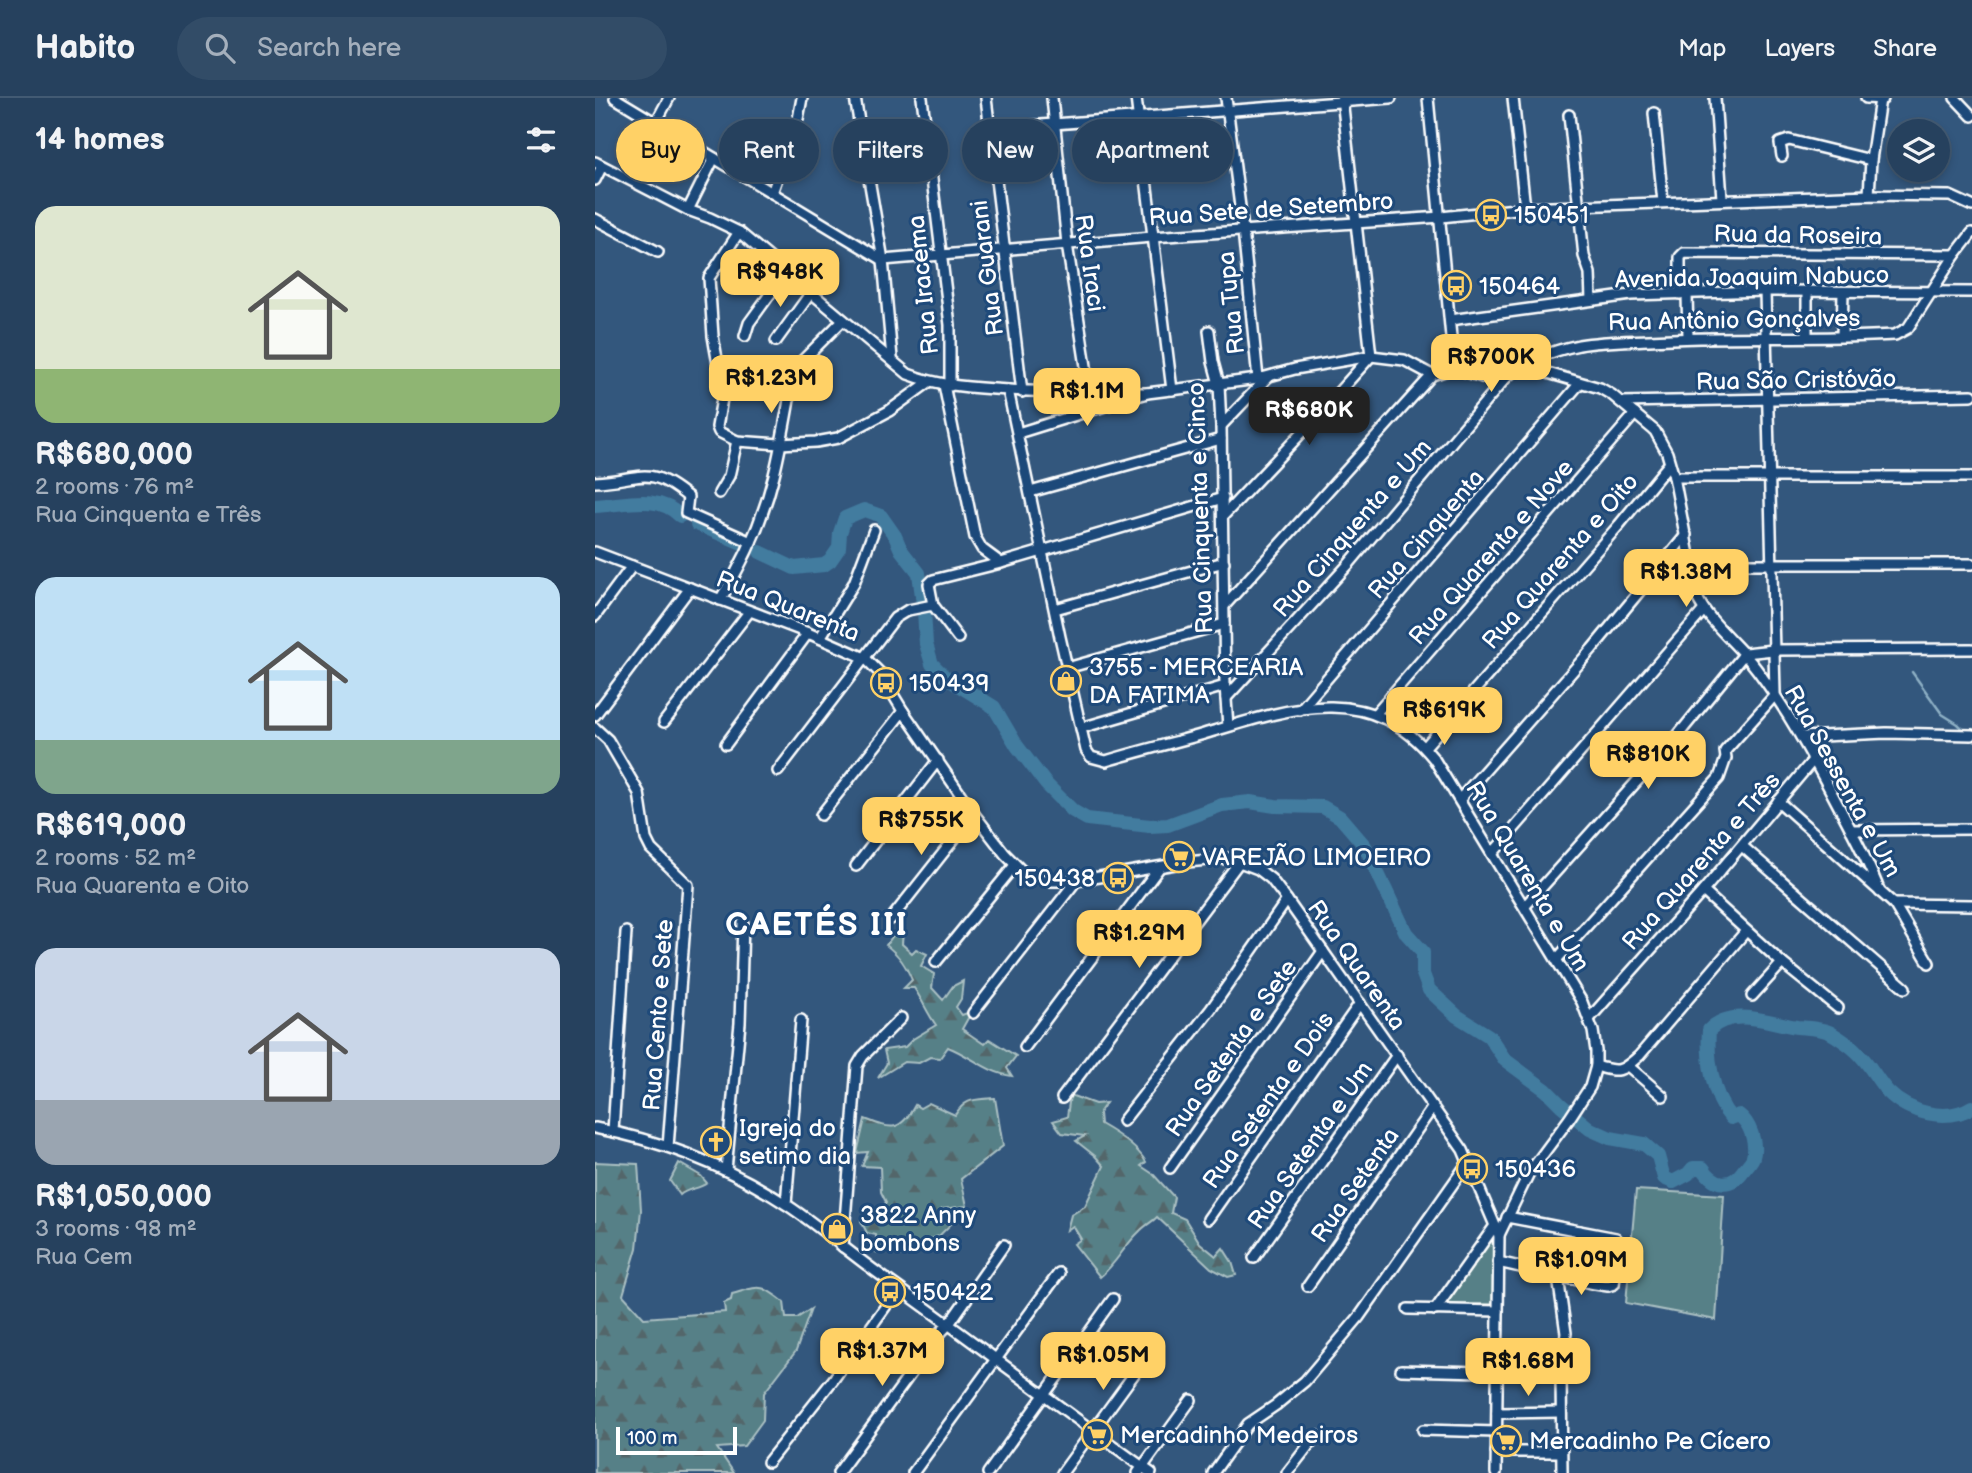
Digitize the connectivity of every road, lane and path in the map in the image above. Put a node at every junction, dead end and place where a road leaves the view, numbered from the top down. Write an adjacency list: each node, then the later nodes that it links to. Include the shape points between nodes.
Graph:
1 (615, 98): 23 (street)
2 (669, 98): 24 (street)
3 (802, 98): 37 (street)
4 (855, 98): 57 (street)
5 (922, 98): 56 (street, Rua Iracema)
6 (986, 98): 25 (street, Rua Guarani)
7 (1052, 98): 26 (street, Rua Iraci)
8 (1136, 98): 22 (street)
9 (1226, 98): 18 (street, Rua Tupa)
10 (1391, 98): 17 (street)
11 (1428, 98): 45 (street)
12 (1513, 98): 43 (street)
13 (1715, 98): 39 (street)
14 (1866, 98): 16 (street)
15 (1955, 98): 21 (street)
16 (1882, 99): 32 (street)
17 (1342, 100): 18 (street); 47 (street)
18 (1227, 110): 22 (street); 48 (street, Rua Tupa)
19 (1654, 113): 40 (street)
20 (1569, 115): 41 (street)
21 (1972, 116)
22 (1138, 117): 27 (street); 51 (street)
23 (647, 119)
24 (658, 119)
25 (989, 119)
26 (1054, 119)
27 (1058, 124)
28 (705, 152): 30 (street)
29 (1782, 156): 32 (street, via 1780,143 1785,140)
30 (715, 158): 37 (street); 44 (street)
31 (1058, 160): 34 (street, Rua Iraci)
32 (1871, 160): 38 (street)
33 (598, 164): 35 (street); 44 (street)
34 (1059, 169): 52 (street, Rua Iraci)
35 (595, 180)
36 (997, 182): 53 (street, Rua Guarani)
37 (772, 192): 57 (street)
38 (1869, 195): 39 (street, Rua Sete de Setembro); 42 (street, Rua Sete de Setembro, via 1950,196)
39 (1722, 199): 40 (street, Rua Sete de Setembro)
40 (1663, 202): 41 (street, Rua Sete de Setembro)
41 (1580, 206): 43 (street, Rua Sete de Setembro); 66 (street)
42 (1972, 206)
43 (1525, 208): 45 (street, Rua Sete de Setembro)
44 (688, 210): 49 (street)
45 (1441, 217): 47 (street, Rua Sete de Setembro); 68 (street)
46 (595, 219): 54 (street)
47 (1357, 223): 48 (street, Rua Sete de Setembro); 76 (street)
48 (1243, 230): 51 (street, Rua Sete de Setembro); 81 (street, Rua Tupa)
49 (739, 232): 58 (street); 99 (street, via 712,272 709,286 723,393 717,430)
50 (1972, 233): 55 (street, Rua Antônio Gonçalves)
51 (1152, 237): 52 (street, Rua Sete de Setembro); 88 (street)
52 (1067, 244): 53 (street, Rua Sete de Setembro); 90 (street, Rua Iraci)
53 (1003, 249): 56 (street, Rua Sete de Setembro); 89 (street, Rua Guarani)
54 (658, 252)
55 (1955, 255): 63 (street, Rua Antônio Gonçalves); 65 (street, Rua da Roseira, via 1684,253 1680,257)
56 (941, 256): 57 (street, Rua Sete de Setembro); 86 (street, Rua Iracema, via 950,325)
57 (883, 260): 77 (street)
58 (786, 272): 64 (street); 70 (street, via 749,323)
59 (1765, 291): 60 (street, Avenida Joaquim Nabuco); 65 (street, Avenida Joaquim Nabuco); 74 (street)
60 (1807, 291): 61 (street, Avenida Joaquim Nabuco); 72 (street)
61 (1843, 292): 63 (street, Avenida Joaquim Nabuco); 73 (street)
62 (1972, 292): 63 (street, Avenida Joaquim Nabuco)
63 (1930, 293): 73 (street, Rua Antônio Gonçalves, via 1908,328 1895,335)
64 (810, 294): 67 (street); 75 (street)
65 (1683, 294): 66 (street, Avenida Joaquim Nabuco); 71 (street)
66 (1591, 300): 68 (street, Avenida Joaquim Nabuco)
67 (843, 320): 77 (street); 100 (street, via 797,368)
68 (1450, 320): 79 (street)
69 (1209, 331): 85 (street, Rua Cinquenta e Cinco)
70 (745, 336)
71 (1688, 337): 74 (street, Rua Antônio Gonçalves); 78 (street, Rua Antônio Gonçalves, via 1581,345)
72 (1807, 337): 73 (street, Rua Antônio Gonçalves); 74 (street, Rua Antônio Gonçalves)
73 (1842, 337)
74 (1766, 338): 93 (street)
75 (776, 341)
76 (1371, 356): 80 (street, via 1404,360); 81 (street); 109 (street)
77 (892, 358): 83 (street, via 908,374)
78 (1523, 366): 82 (street); 84 (street, Rua Sessenta e Um)
79 (1454, 368): 80 (street); 82 (street)
80 (1433, 376): 124 (street)
81 (1263, 378): 85 (street); 96 (street)
82 (1503, 381): 140 (street, Rua Cinquenta e Um, via 1357,555)
83 (929, 382): 86 (street); 100 (street, via 889,411 838,438)
84 (1580, 383): 94 (street, Rua Sessenta e Um, via 1600,388); 141 (street, Rua Cinquenta)
85 (1219, 384): 88 (street); 96 (street, Rua Cinquenta e Cinco)
86 (947, 385): 87 (street); 116 (street, Rua Iracema, via 975,537 982,549)
87 (1008, 390): 89 (street); 97 (street, Rua Quarenta e Um)
88 (1172, 390): 91 (street)
89 (1022, 392): 90 (street)
90 (1090, 392): 91 (street)
91 (1147, 393): 97 (street)
92 (1972, 395): 93 (street, Rua São Cristóvão)
93 (1767, 400): 94 (street, Rua São Cristóvão); 103 (street)
94 (1621, 402): 95 (street, Rua Sessenta e Um)
95 (1635, 414): 101 (street, Rua Sessenta e Um, via 1655,431); 144 (street, Rua Quarenta e Nove)
96 (1221, 426): 98 (street, Rua Cinquenta e Cinco)
97 (1018, 433): 106 (street, Rua Quarenta e Um)
98 (1221, 439): 106 (street); 108 (street, Rua Cinquenta e Cinco)
99 (737, 441): 100 (street); 107 (street, via 729,477)
100 (780, 444): 112 (street, via 774,477)
101 (1669, 464): 102 (street, Rua Sessenta e Um); 152 (street, Rua Quarenta e Oito)
102 (1674, 477): 103 (street); 111 (street, Rua Sessenta e Um)
103 (1769, 477): 104 (street); 117 (street)
104 (1972, 477)
105 (595, 482): 112 (street, via 642,475 667,480 688,497 687,513)
106 (1030, 492): 113 (street, Rua Quarenta e Um)
107 (719, 493)
108 (1223, 498): 109 (street, Rua Cinquenta e Cinco); 113 (street)
109 (1224, 515): 115 (street, Rua Cinquenta e Cinco)
110 (874, 530): 131 (street, via 844,603)
111 (1686, 535): 118 (street, Rua Sessenta e Um); 156 (street)
112 (751, 542): 122 (street)
113 (1041, 551): 116 (street); 125 (street, Rua Quarenta e Um)
114 (595, 552): 120 (street, Rua Quarenta)
115 (1224, 562): 124 (street, Rua Cinquenta e Cinco); 125 (street)
116 (1001, 563): 123 (street, via 933,580 929,584)
117 (1771, 563): 118 (street); 119 (street); 134 (street)
118 (1691, 564): 126 (street, Rua Sessenta e Um)
119 (1972, 564)
120 (632, 566): 121 (street, Rua Quarenta); 128 (street)
121 (689, 588): 122 (street, Rua Quarenta); 143 (street)
122 (720, 600): 127 (street, Rua Quarenta)
123 (933, 605): 132 (street); 136 (street, via 895,618)
124 (1225, 605): 129 (street, Rua Cinquenta e Cinco)
125 (1055, 609): 137 (street, Rua Quarenta e Um)
126 (1703, 611): 135 (street, Rua Sessenta e Um); 163 (street)
127 (749, 612): 130 (street, Rua Quarenta); 145 (street)
128 (595, 616)
129 (1224, 624): 137 (street); 138 (street, Rua Cinquenta e Cinco)
130 (808, 633): 131 (street, Rua Quarenta); 151 (street)
131 (820, 638): 136 (street, Rua Quarenta)
132 (958, 638)
133 (1972, 649): 134 (street)
134 (1773, 650): 135 (street); 139 (street)
135 (1745, 653): 139 (street, Rua Sessenta e Um); 174 (street, via 1674,740)
136 (865, 658): 142 (street, Rua Quarenta); 155 (street)
137 (1067, 668): 148 (street, Rua Quarenta e Um)
138 (1225, 686): 140 (street, Rua Cinquenta e Cinco); 148 (street)
139 (1775, 695): 150 (street, Rua Sessenta e Um); 180 (street, via 1725,751 1719,778)
140 (1226, 698): 146 (street, Rua Cinquenta e Cinco)
141 (1300, 710): 144 (street, Rua Quarenta e Um, via 1329,705); 146 (street, Rua Quarenta e Um)
142 (904, 711): 154 (street, Rua Quarenta); 159 (street)
143 (595, 715)
144 (1375, 715): 152 (street, Rua Quarenta e Um, via 1398,725)
145 (664, 722)
146 (1228, 726): 148 (street, Rua Quarenta e Um, via 1106,761 1091,757)
147 (595, 728): 202 (street, Rua Cento e Sete, via 608,740 639,793 646,839 688,885)
148 (1081, 728)
149 (1967, 735): 150 (street)
150 (1801, 737): 153 (street, Rua Sessenta e Um)
151 (726, 744)
152 (1425, 747): 156 (street, Rua Quarenta e Um)
153 (1814, 759): 157 (street, Rua Quarenta e Três); 161 (street, Rua Sessenta e Um)
154 (938, 760): 158 (street, Rua Quarenta); 166 (street)
155 (778, 771)
156 (1460, 799): 163 (street, Rua Quarenta e Um)
157 (1778, 801): 162 (street, Rua Quarenta e Três); 170 (street)
158 (974, 814): 165 (street, Rua Quarenta); 175 (street)
159 (821, 816)
160 (1972, 829): 161 (street)
161 (1851, 830): 170 (street, Rua Sessenta e Um)
162 (1742, 846): 169 (street, Rua Quarenta e Três); 184 (street)
163 (1492, 854): 174 (street, Rua Quarenta e Um)
164 (1240, 861): 167 (street, Rua Quarenta, via 1211,859); 171 (street, Rua Quarenta, via 1271,879); 197 (street)
165 (1015, 865): 168 (street, Rua Quarenta, via 1046,881); 181 (street)
166 (856, 866)
167 (1159, 869): 168 (street, Rua Quarenta); 192 (street)
168 (1076, 881): 188 (street)
169 (1703, 891): 177 (street); 190 (street, Rua Quarenta e Três)
170 (1879, 891): 172 (street, Rua Sessenta e Um)
171 (1287, 900): 179 (street, Rua Quarenta); 199 (street, via 1211,1009)
172 (1894, 904): 173 (street); 183 (street, Rua Sessenta e Um)
173 (1972, 905)
174 (1525, 906): 180 (street, Rua Quarenta e Um)
175 (891, 919)
176 (743, 923): 205 (street, via 740,1023)
177 (1746, 931): 182 (street); 195 (street)
178 (626, 932): 201 (street)
179 (1324, 951): 186 (street, Rua Quarenta); 204 (street, Rua Setenta e Sete)
180 (1557, 959): 190 (street, Rua Quarenta e Um)
181 (936, 962)
182 (1782, 963): 185 (street); 187 (street)
183 (1929, 963)
184 (1905, 988)
185 (1752, 996)
186 (1360, 1003): 193 (street, Rua Quarenta); 207 (street, Rua Setenta e Dois)
187 (1838, 1008)
188 (972, 1013)
189 (901, 1018): 211 (street, via 857,1066)
190 (1589, 1019): 194 (street, Rua Quarenta e Um)
191 (800, 1020): 206 (street)
192 (1025, 1047)
193 (1397, 1055): 198 (street, Rua Quarenta); 212 (street, Rua Setenta e Um)
194 (1596, 1066): 195 (street, via 1621,1071); 208 (street, Rua Quarenta e Um, via 1590,1087 1529,1173)
195 (1628, 1066): 196 (street)
196 (1663, 1096)
197 (1062, 1098)
198 (1433, 1107): 203 (street, Rua Quarenta); 217 (street, Rua Setenta)
199 (1123, 1121)
200 (595, 1128): 201 (street)
201 (613, 1132): 202 (street)
202 (668, 1147): 205 (street)
203 (1469, 1161): 208 (street, Rua Quarenta); 246 (street, via 1341,1339 1305,1381 1248,1424)
204 (1170, 1168)
205 (726, 1170): 206 (street)
206 (786, 1204): 211 (street)
207 (1208, 1219)
208 (1501, 1226): 209 (street); 213 (street, Rua Quarenta); 221 (street, Rua Quarenta e Um)
209 (1580, 1231): 216 (street); 216 (street, via 1619,1241 1614,1284)
210 (1003, 1245): 223 (street)
211 (843, 1247): 218 (street)
212 (1254, 1258)
213 (1499, 1262): 215 (street); 222 (street, Rua Quarenta)
214 (1059, 1273): 224 (street)
215 (1558, 1277): 216 (street); 228 (street, via 1566,1333)
216 (1570, 1279)
217 (1308, 1286)
218 (898, 1289): 223 (street); 239 (street, via 834,1380)
219 (1114, 1299): 229 (street)
220 (1408, 1309): 221 (street)
221 (1435, 1310): 222 (street)
222 (1498, 1311): 227 (street, Rua Quarenta)
223 (949, 1324): 224 (street); 241 (street)
224 (997, 1359): 229 (street); 242 (street)
225 (1137, 1370): 234 (street)
226 (1401, 1370): 227 (street)
227 (1497, 1372): 228 (street); 232 (street, Rua Quarenta)
228 (1561, 1374): 231 (street)
229 (1046, 1395): 234 (street); 243 (street)
230 (1191, 1400): 240 (street)
231 (1560, 1412): 232 (street); 238 (street)
232 (1497, 1413): 235 (street, Rua Quarenta)
233 (1423, 1430): 235 (street)
234 (1093, 1431): 240 (street); 244 (street)
235 (1497, 1432): 237 (street, Rua Quarenta)
236 (1316, 1436): 247 (street)
237 (1496, 1452): 238 (street); 248 (street, Rua Quarenta)
238 (1561, 1452): 249 (street)
239 (768, 1462)
240 (1140, 1470): 245 (street)
241 (838, 1473)
242 (913, 1473)
243 (988, 1473)
244 (1062, 1473)
245 (1151, 1473)
246 (1213, 1473)
247 (1287, 1473)
248 (1496, 1473)
249 (1562, 1473)

